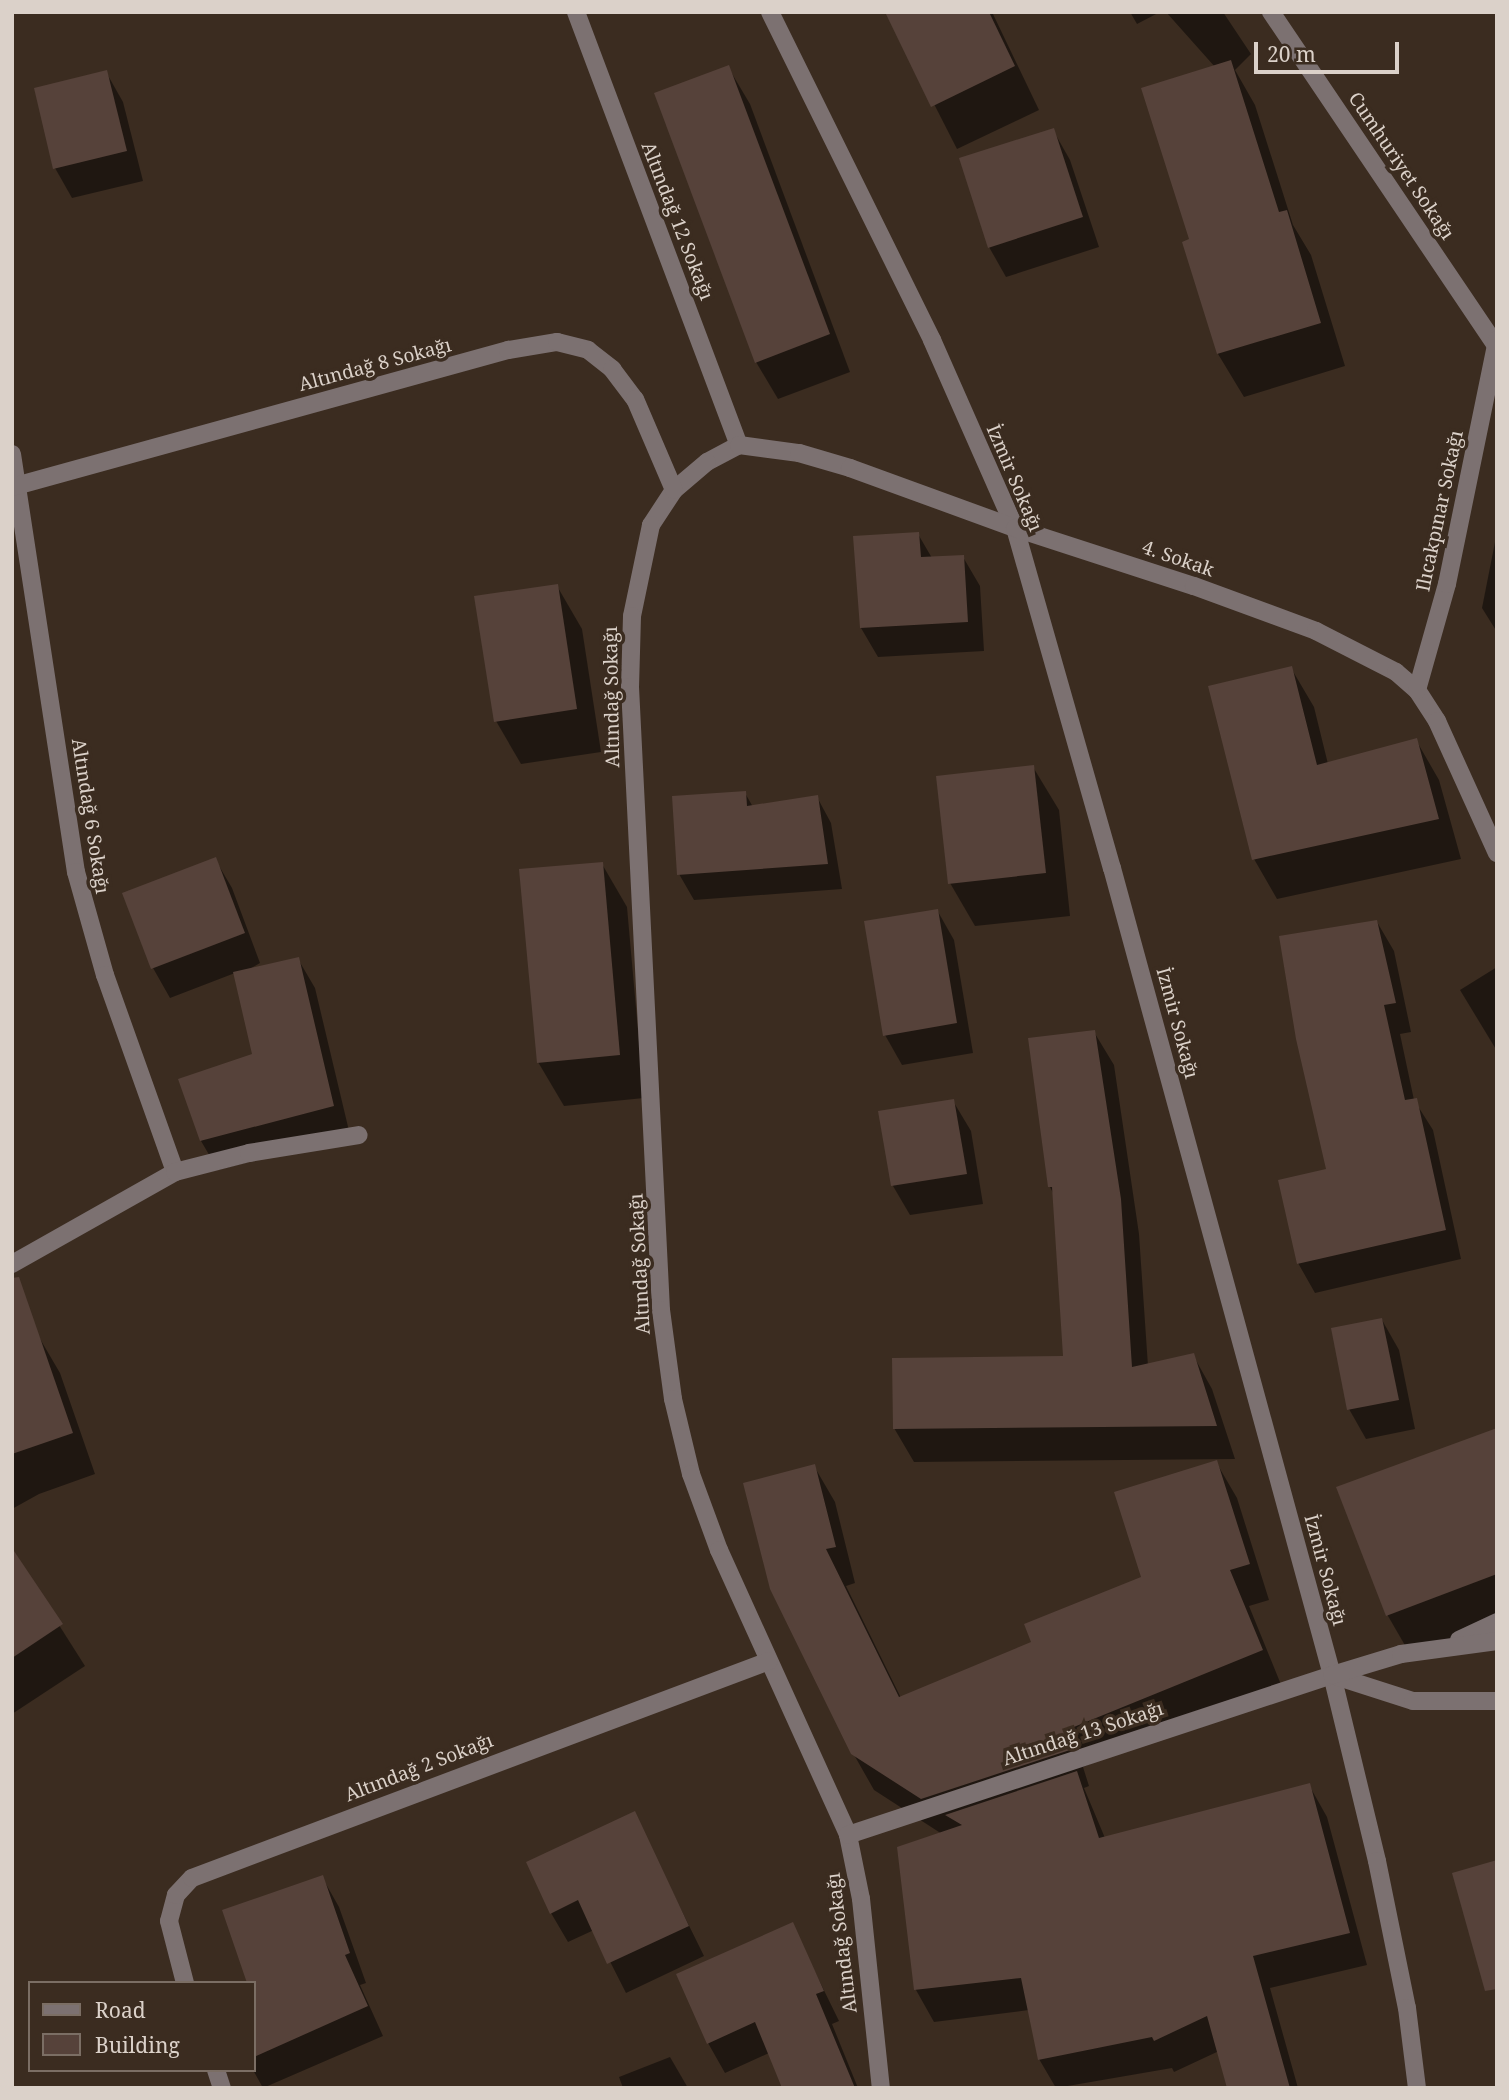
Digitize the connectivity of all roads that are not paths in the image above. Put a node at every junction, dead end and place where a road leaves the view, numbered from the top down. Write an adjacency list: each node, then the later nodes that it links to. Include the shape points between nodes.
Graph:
1 (576, 12): 5 (street, Altındağ 12 Sokağı)
2 (770, 12): 9 (street, İzmir Sokağı, via 932,340)
3 (1271, 12): 4 (street, Cumhuriyet Sokağı)
4 (1496, 342): 10 (street, Ilıcakpınar Sokağı, via 1450,571)
5 (739, 445): 8 (street, Altındağ Sokağı, via 707,462); 9 (street, 4. Sokak, via 799,453 850,468)
6 (12, 454): 7 (street, Altındağ 6 Sokağı)
7 (16, 486): 8 (street, Altındağ 8 Sokağı, via 508,350 557,342 588,350 612,369 635,399); 13 (street, Altındağ 6 Sokağı, via 76,872 105,975)
8 (674, 490): 18 (street, Altındağ Sokağı, via 650,525 639,566 630,687 661,1310 673,1399 691,1474)
9 (1015, 528): 10 (street, 4. Sokak, via 1316,631 1396,672); 19 (street, İzmir Sokağı)
10 (1417, 690): 11 (street, 4. Sokak, via 1457,761)
11 (1497, 853)
12 (359, 1135): 13 (street, via 248,1153)
13 (175, 1172): 14 (street)
14 (12, 1264)
15 (1497, 1622): 17 (street)
16 (1497, 1641): 17 (street)
17 (1447, 1645): 19 (street, Altındağ 13 Sokağı)
18 (769, 1661): 21 (street, Altındağ Sokağı); 22 (street, Altındağ 2 Sokağı, via 192,1878 176,1895 169,1921)
19 (1332, 1675): 20 (street, via 1413,1701); 21 (street, Altındağ 13 Sokağı); 24 (street, İzmir Sokağı, via 1407,2008)
20 (1497, 1701)
21 (848, 1835): 23 (street, Altındağ Sokağı, via 862,1899)
22 (184, 1981)
23 (881, 2088)
24 (1417, 2088)

